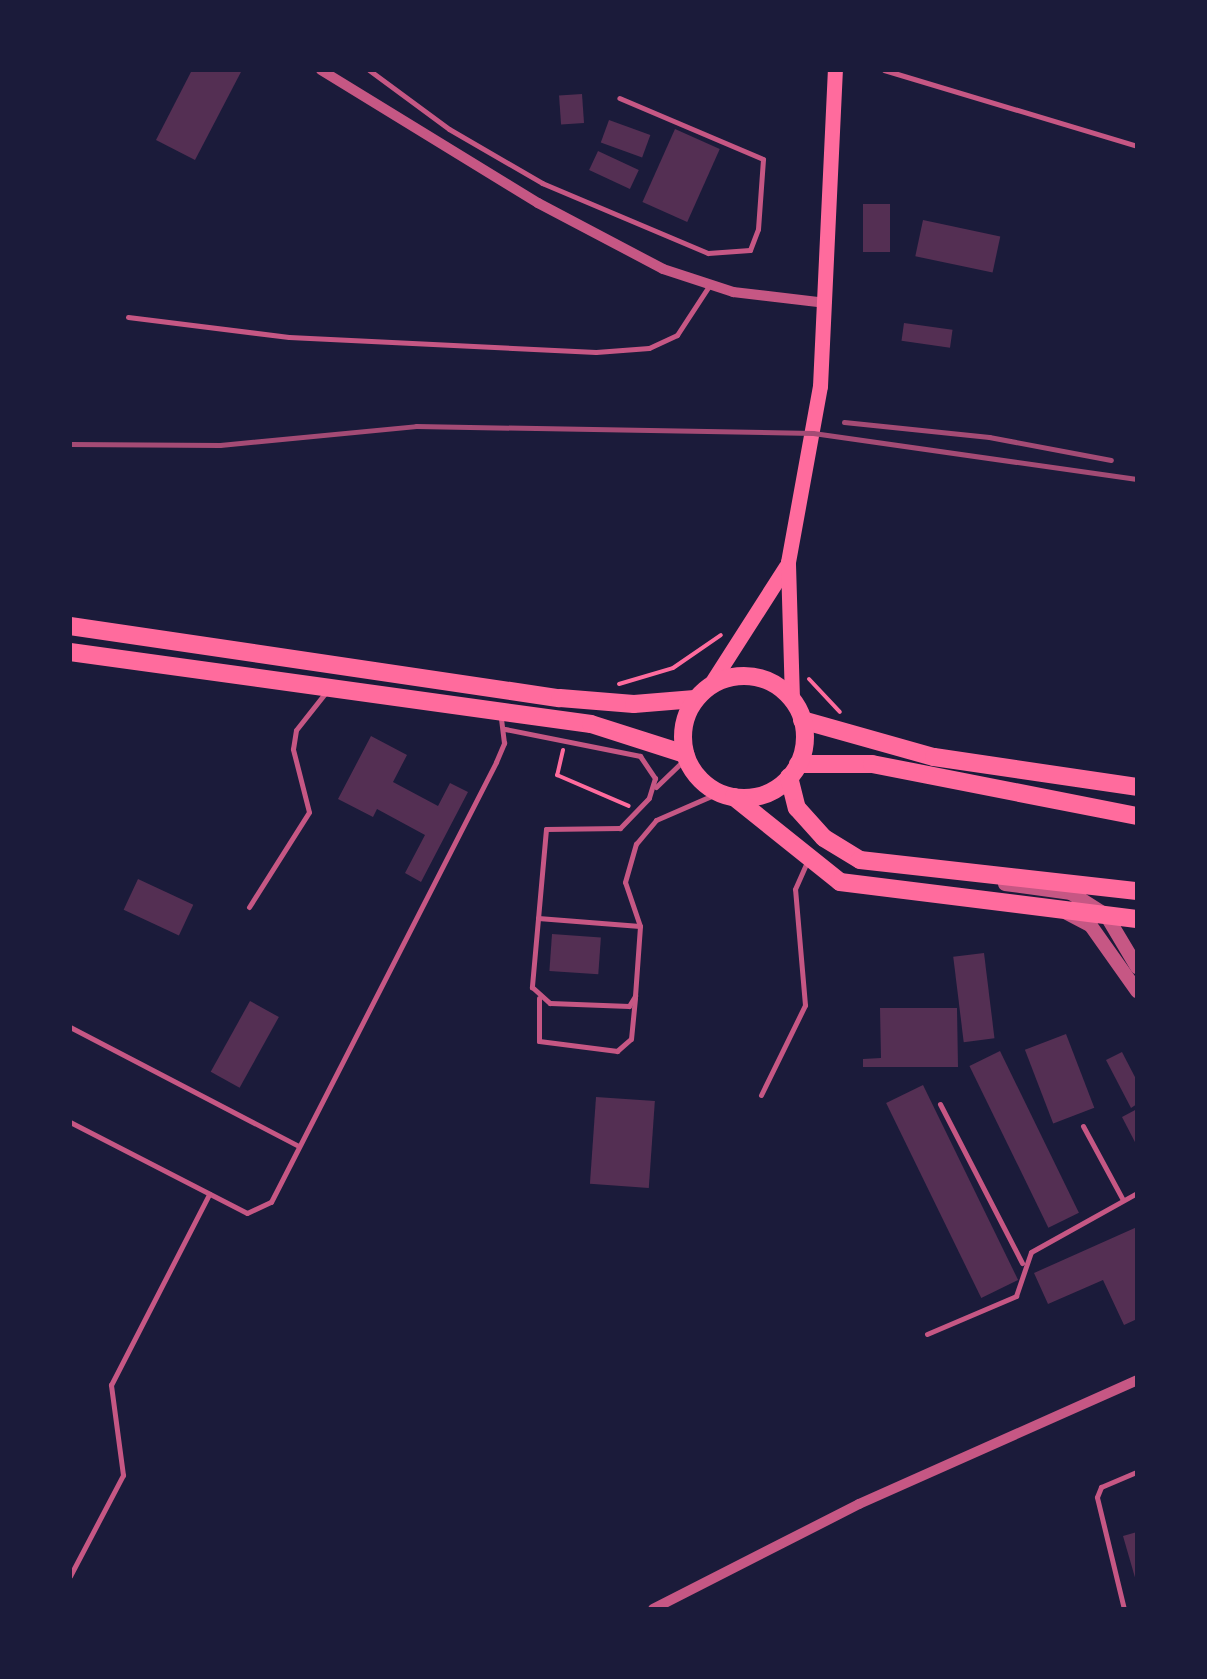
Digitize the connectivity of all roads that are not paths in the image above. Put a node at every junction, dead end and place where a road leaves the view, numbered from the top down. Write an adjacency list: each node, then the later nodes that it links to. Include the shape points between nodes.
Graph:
1 (321, 70): 7 (street, via 538,203 663,269)
2 (369, 70): 5 (lane, via 450,129 542,183 708,253 750,250 758,228 762,159)
3 (835, 70): 8 (main road)
4 (884, 70): 6 (lane)
5 (619, 98)
6 (1137, 146)
7 (710, 285): 8 (street); 9 (lane, via 677,335 649,348 596,352 289,337)
8 (828, 303): 10 (main road, via 816,419)
9 (128, 317)
10 (788, 562): 13 (main road); 16 (main road)
11 (70, 626): 15 (main road, via 576,700)
12 (70, 652): 14 (main road)
13 (710, 685): 15 (main road); 16 (main road, via 744,676 778,686)
14 (328, 690): 18 (main road); 28 (lane, via 296,730 293,749 309,812)
15 (695, 699): 19 (main road, via 686,716)
16 (792, 699): 17 (main road)
17 (802, 720): 20 (main road); 21 (main road, via 916,753)
18 (502, 721): 19 (main road, via 610,728); 22 (lane, via 640,756 651,766); 43 (lane, via 504,742)
19 (685, 756): 22 (lane); 23 (main road)
20 (794, 771): 23 (main road, via 750,798); 24 (main road, via 872,764); 26 (main road, via 797,808 824,838 860,860)
21 (1137, 786)
22 (656, 788): 31 (lane, via 620,828 546,829)
23 (726, 795): 25 (main road); 33 (lane, via 656,820 636,844 626,882)
24 (1137, 816)
25 (808, 861): 29 (main road, via 866,890); 39 (lane, via 795,889 805,1005)
26 (986, 872): 27 (main road); 30 (street, via 1006,885 1071,893)
27 (1137, 892)
28 (248, 907)
29 (1062, 910): 30 (main road); 35 (street, via 1091,926)
30 (1106, 914): 32 (main road); 34 (street)
31 (537, 918): 33 (lane); 37 (lane, via 532,987)
32 (1137, 919)
33 (640, 926): 36 (lane)
34 (1137, 967)
35 (1137, 991)
36 (635, 996): 37 (lane, via 620,1009); 37 (lane, via 631,1039 617,1051 540,1042)
37 (539, 998)
38 (70, 1027): 43 (lane)
39 (761, 1095)
40 (940, 1104): 47 (lane)
41 (70, 1122): 45 (lane)
42 (1083, 1126): 46 (lane)
43 (299, 1146): 45 (lane, via 271,1202 259,1212)
44 (1137, 1193): 46 (lane)
45 (209, 1194): 51 (lane, via 111,1385 123,1475)
46 (1123, 1200): 47 (lane)
47 (1022, 1263): 48 (lane, via 1016,1296)
48 (927, 1334)
49 (1137, 1380): 52 (street, via 859,1504)
50 (1137, 1472): 53 (lane, via 1101,1487 1097,1497)
51 (70, 1576)
52 (653, 1609)
53 (1124, 1609)

